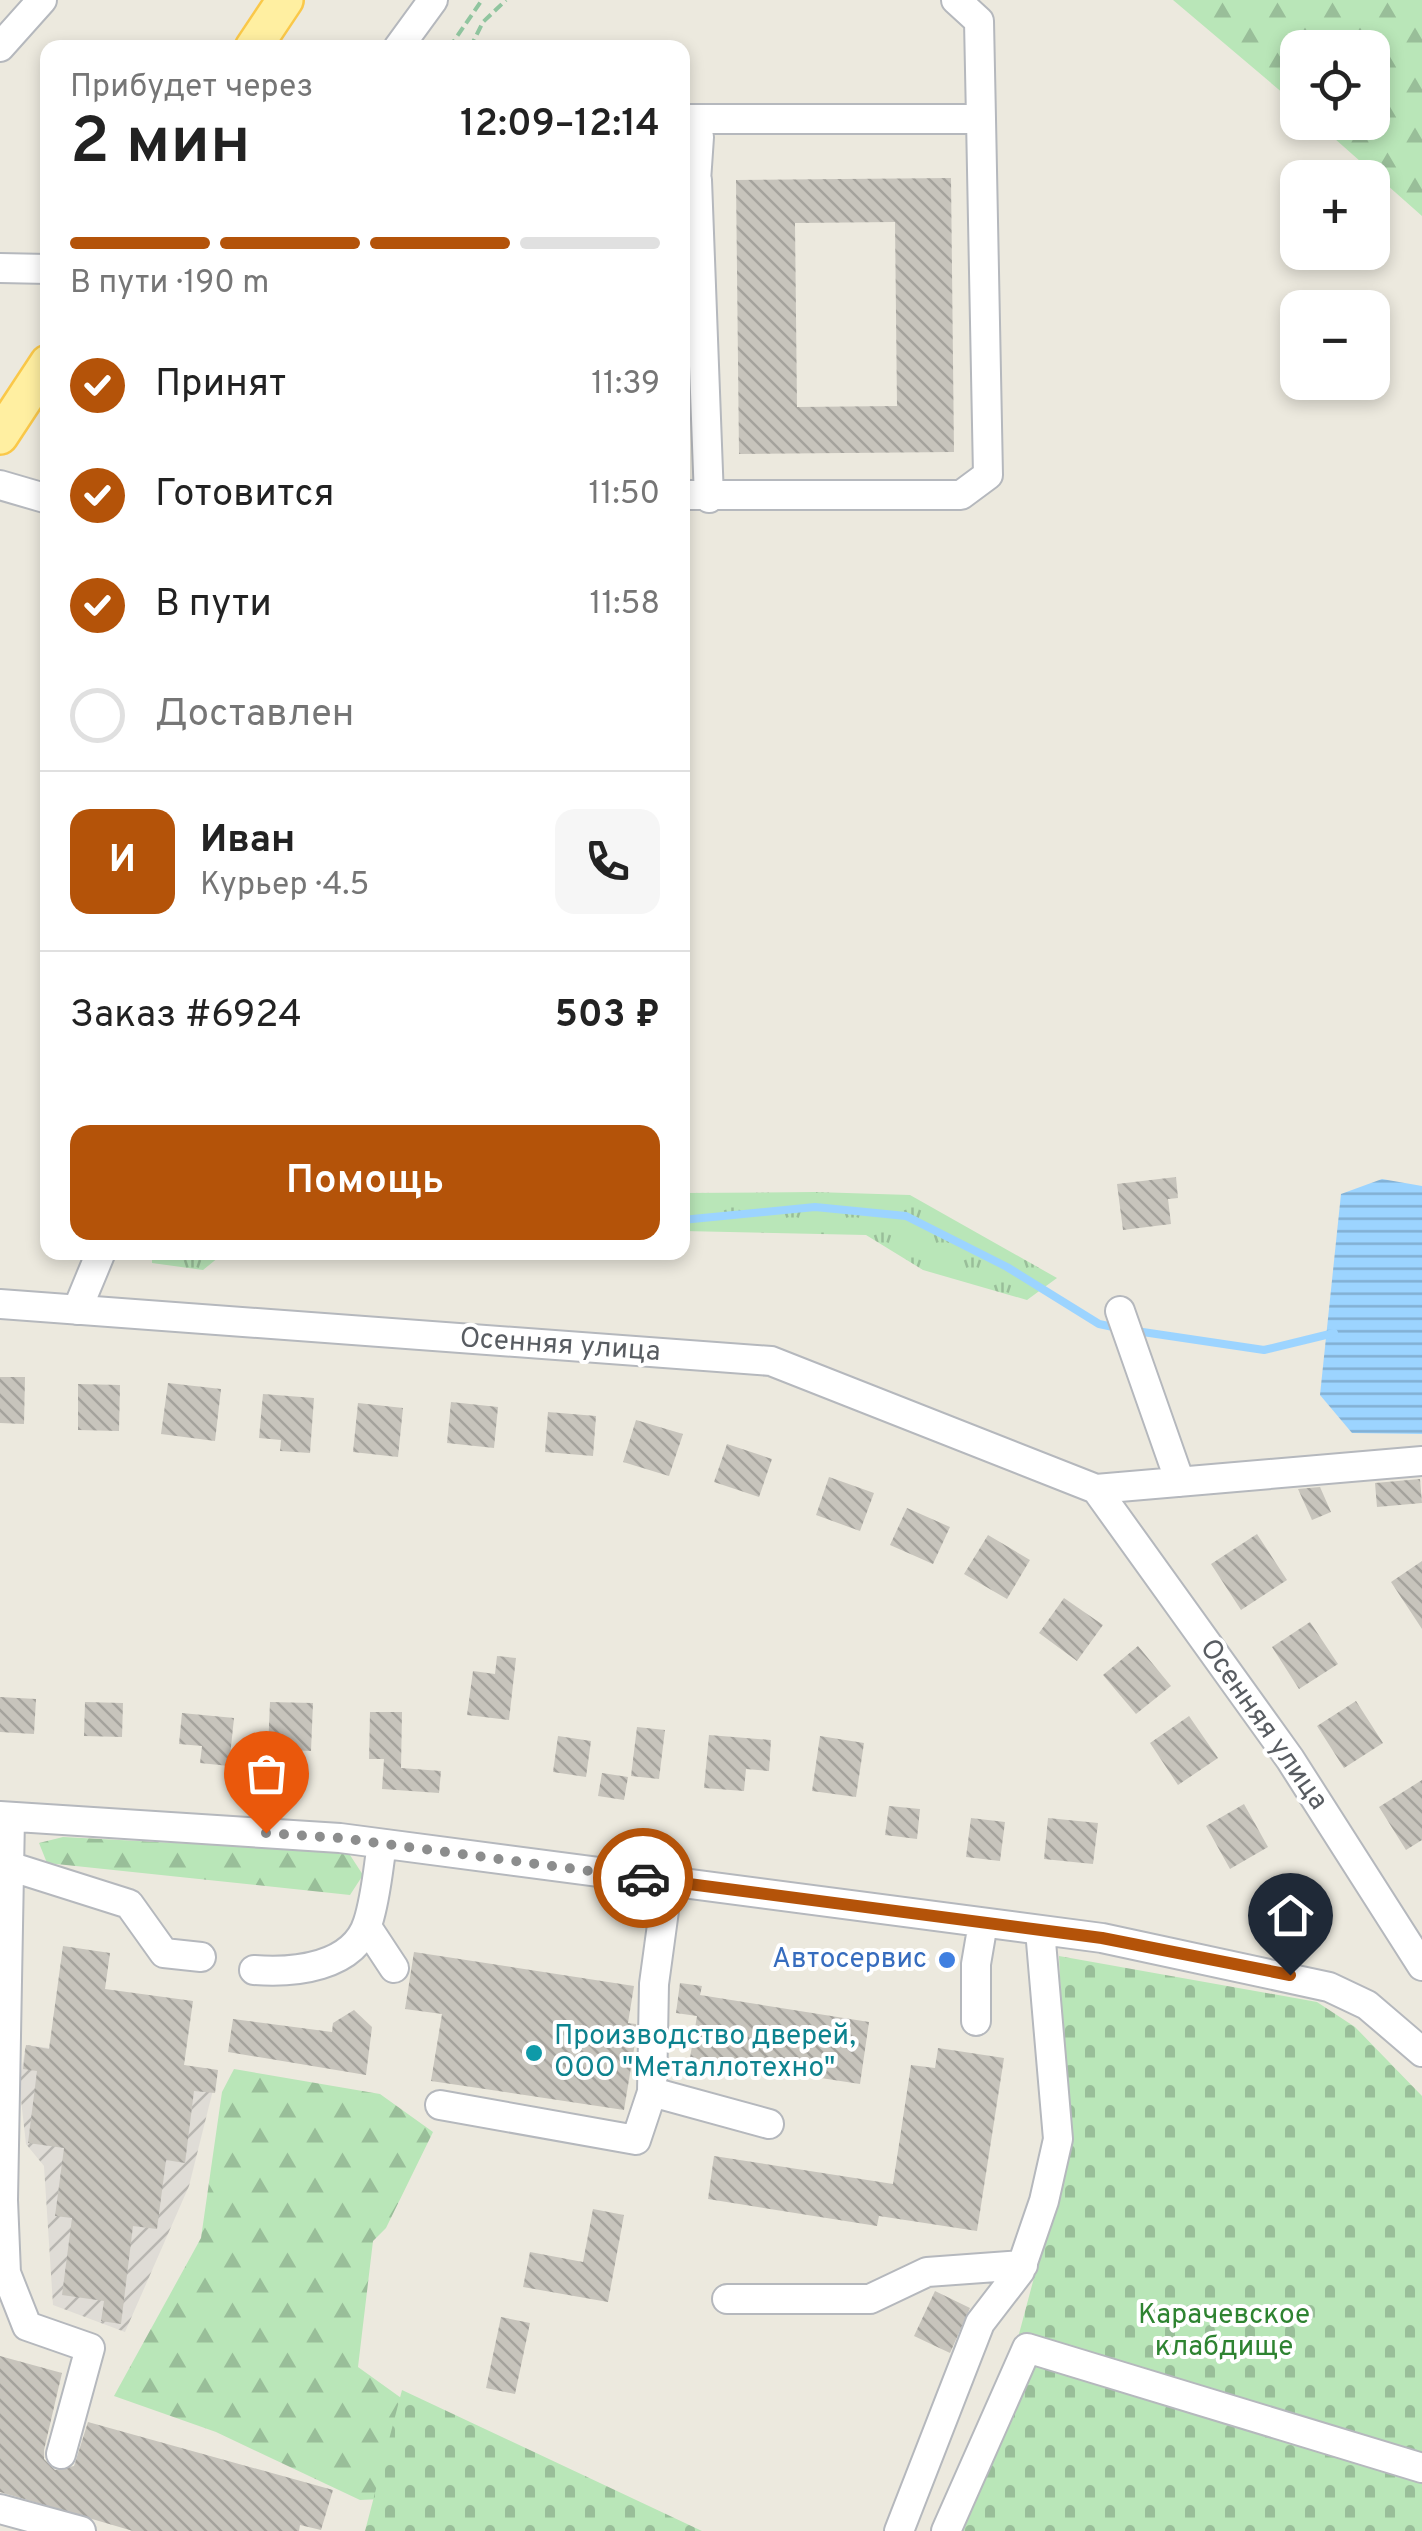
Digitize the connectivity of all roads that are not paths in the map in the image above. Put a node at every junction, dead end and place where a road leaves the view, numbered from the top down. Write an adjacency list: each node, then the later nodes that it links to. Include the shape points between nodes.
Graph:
1 (42, 0): 7 (street)
2 (285, 0): 5 (main road)
3 (433, 0): 6 (street)
4 (956, 0): 9 (street, via 979,21)
5 (259, 40)
6 (404, 40)
7 (0, 46)
8 (690, 120): 9 (street)
9 (981, 120): 19 (street, via 988,475 961,495)
10 (690, 125): 11 (street, via 699,137)
11 (696, 180): 12 (street); 19 (street)
12 (690, 230)
13 (0, 268): 14 (street)
14 (40, 269)
15 (40, 376): 16 (main road)
16 (0, 436)
17 (0, 485): 18 (street)
18 (40, 497)
19 (696, 497)
20 (98, 1260): 22 (street)
21 (0, 1304): 22 (street, Осенняя улица)
22 (78, 1310): 26 (street, Осенняя улица, via 771,1361)
23 (1120, 1311): 25 (street)
24 (1422, 1461): 25 (street, Осенняя улица)
25 (1180, 1482): 26 (street, Осенняя улица)
26 (1096, 1489): 36 (street, Осенняя улица, via 1290,1759)
27 (5, 1816): 28 (street); 29 (street)
28 (382, 1844): 30 (street); 32 (street)
29 (9, 1866): 33 (street); 35 (street, via 130,1904 164,1952)
30 (668, 1882): 31 (street); 42 (street, via 654,1984)
31 (983, 1923): 34 (street); 39 (street)
32 (367, 1926): 37 (street); 38 (street, via 334,1962 286,1972)
33 (4, 1927): 40 (street)
34 (1040, 1930): 41 (street, via 1329,1987 1367,2005); 45 (street, via 1058,2139)
35 (201, 1957)
36 (1422, 1966)
37 (394, 1968)
38 (254, 1970)
39 (976, 2021)
40 (2, 2052): 47 (street, via 6,2273 26,2326 90,2348)
41 (1422, 2052)
42 (652, 2092): 43 (street, via 636,2140); 44 (street)
43 (440, 2105)
44 (769, 2124)
45 (1024, 2265): 46 (street, via 927,2272 870,2299); 51 (street, via 980,2322)
46 (726, 2298)
47 (62, 2454)
48 (1422, 2468): 52 (street, via 1027,2348)
49 (11, 2519): 50 (street)
50 (81, 2531)
51 (899, 2531)
52 (946, 2531)

